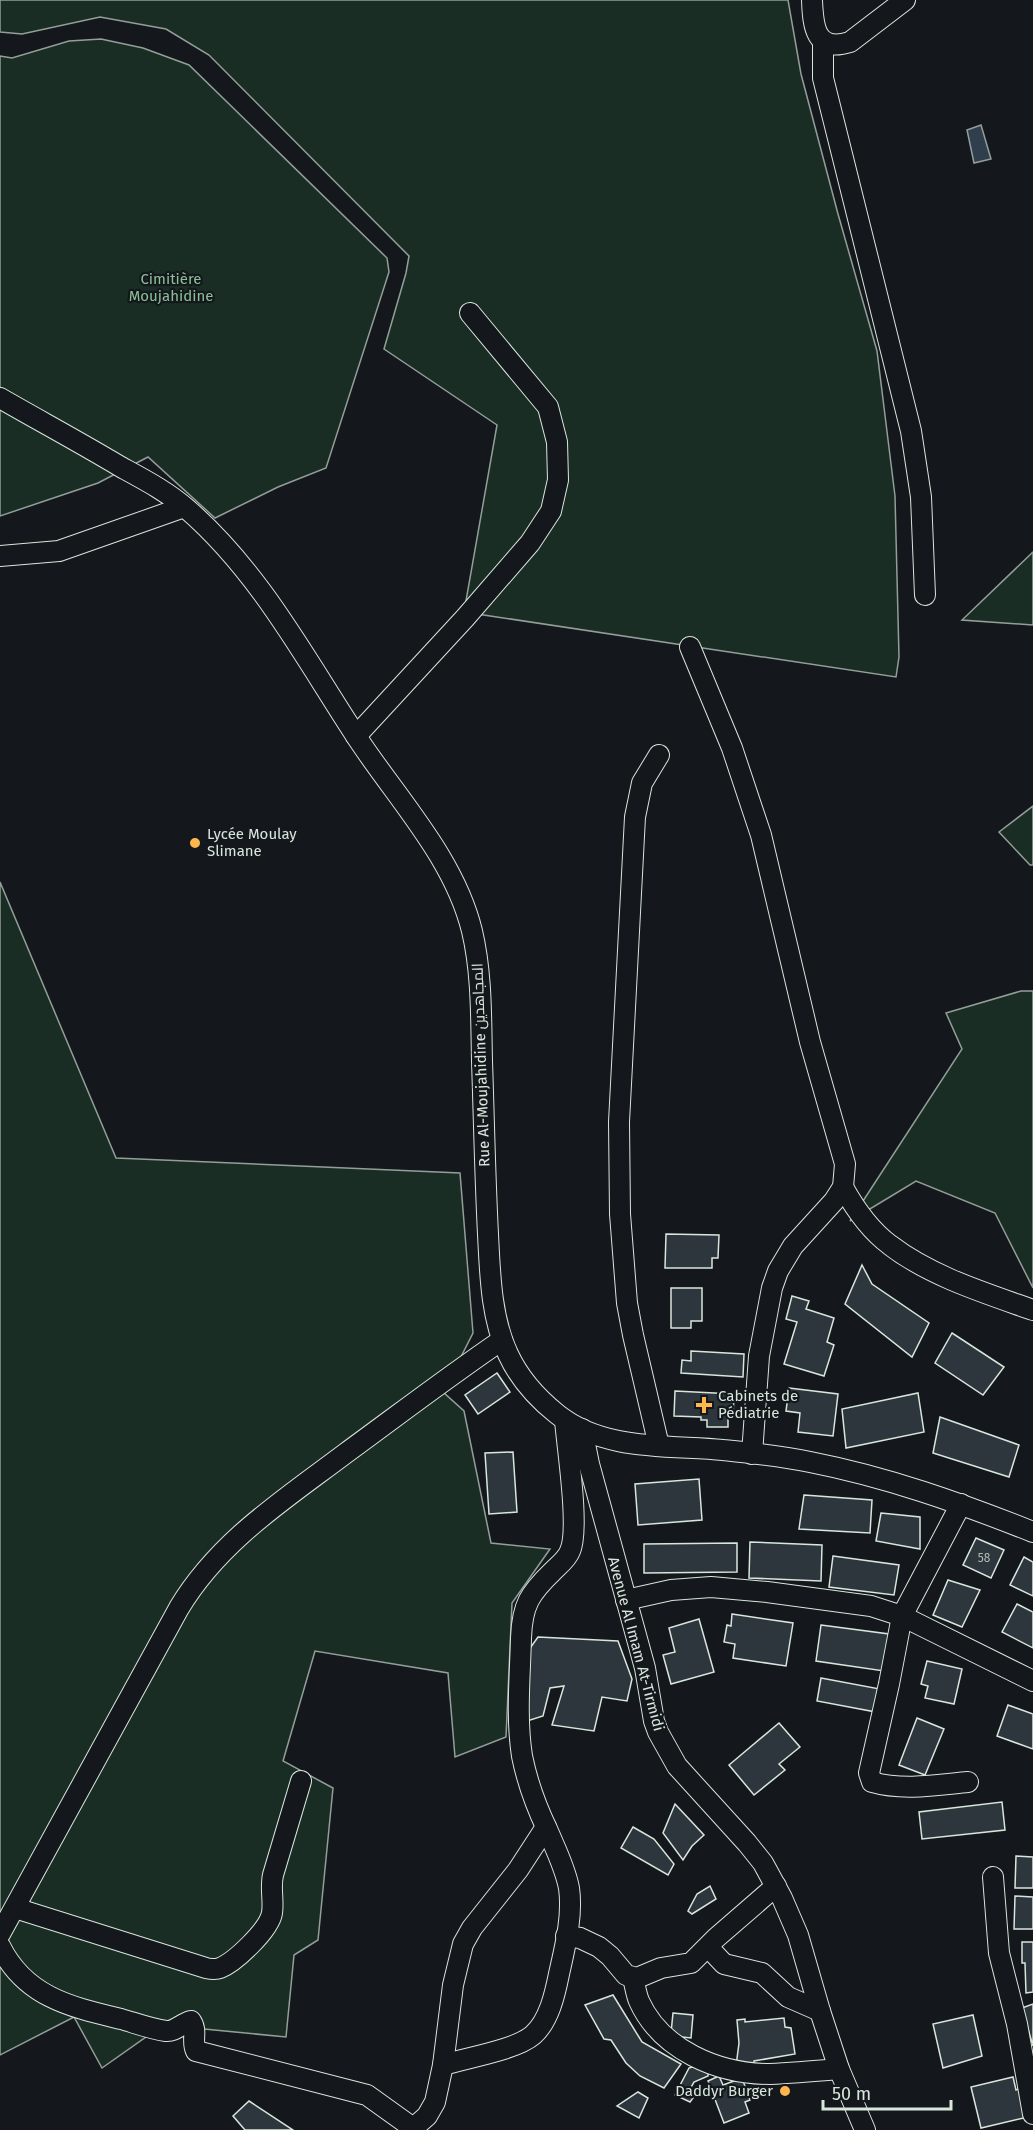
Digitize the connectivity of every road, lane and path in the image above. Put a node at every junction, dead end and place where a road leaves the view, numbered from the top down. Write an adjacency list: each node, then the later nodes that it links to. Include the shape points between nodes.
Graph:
1 (812, 0): 3 (street, via 813,23)
2 (905, 0): 3 (street, via 850,42)
3 (823, 41): 8 (street, via 823,78 913,441 921,497)
4 (470, 313): 10 (street, via 548,407 557,442 558,480 551,511 530,543 465,618)
5 (0, 398): 6 (street, Rue Al-Moujahidine المجاهدين, via 138,476)
6 (184, 507): 7 (street, via 65,549); 10 (street, Rue Al-Moujahidine المجاهدين, via 221,543 266,597)
7 (0, 556)
8 (925, 596)
9 (690, 647): 12 (street, via 732,748 764,845 810,1042 843,1150)
10 (356, 736): 14 (street, Rue Al-Moujahidine المجاهدين, via 433,847 471,925 479,975 490,1267)
11 (659, 756): 16 (street, via 642,783 635,817 618,1154 627,1303 638,1366)
12 (843, 1187): 13 (street, via 889,1244 955,1282); 17 (street, via 793,1246 778,1271 760,1346)
13 (1033, 1310)
14 (502, 1340): 15 (street, Rue Al-Moujahidine المجاهدين, via 523,1380); 28 (street, via 290,1495 209,1565 179,1608)
15 (573, 1424): 16 (street, Rue Al-Moujahidine المجاهدين, via 600,1438); 20 (street, Avenue Al Imam At-Tirmidi, via 589,1464); 25 (street, via 573,1542 566,1558 529,1599 521,1634 521,1744 527,1776)
16 (659, 1446): 17 (street, Rue Al-Moujahidine المجاهدين)
17 (752, 1454): 18 (street, Rue Al-Moujahidine المجاهدين, via 807,1461)
18 (961, 1504): 19 (street, Rue Al-Moujahidine المجاهدين); 21 (street)
19 (1033, 1532)
20 (626, 1600): 21 (street, via 686,1588 730,1588 871,1606); 27 (street, Avenue Al Imam At-Tirmidi, via 647,1675 654,1721 663,1742 677,1766 763,1863)
21 (902, 1616): 22 (street); 24 (street, via 869,1777 879,1784 905,1786)
22 (1033, 1681)
23 (301, 1781): 28 (street, via 273,1875 269,1922 254,1942 224,1966 206,1968)
24 (968, 1782)
25 (546, 1827): 30 (street, via 568,1884); 35 (street, via 463,1944 453,1985)
26 (993, 1877): 37 (street, via 999,1953)
27 (776, 1886): 32 (street); 34 (street, Avenue Al Imam At-Tirmidi, via 798,1935)
28 (15, 1908): 29 (street)
29 (0, 1934)
30 (566, 1936): 33 (street, via 599,1947); 35 (street, via 557,1983 537,2031 517,2044)
31 (0, 1946): 38 (street, via 22,1977 46,1996 167,2031 191,2021 196,2051 367,2095)
32 (708, 1947): 33 (street, via 691,1963); 34 (street, via 724,1964 762,1973 788,1997)
33 (633, 1978): 36 (street, via 639,2000 651,2019 667,2039 695,2058 768,2074)
34 (820, 2011): 36 (street, Avenue Al Imam At-Tirmidi)
35 (443, 2065): 38 (street, via 432,2109)
36 (839, 2069): 39 (street, Avenue Al Imam At-Tirmidi)
37 (1033, 2114)
38 (412, 2129)
39 (865, 2130)

